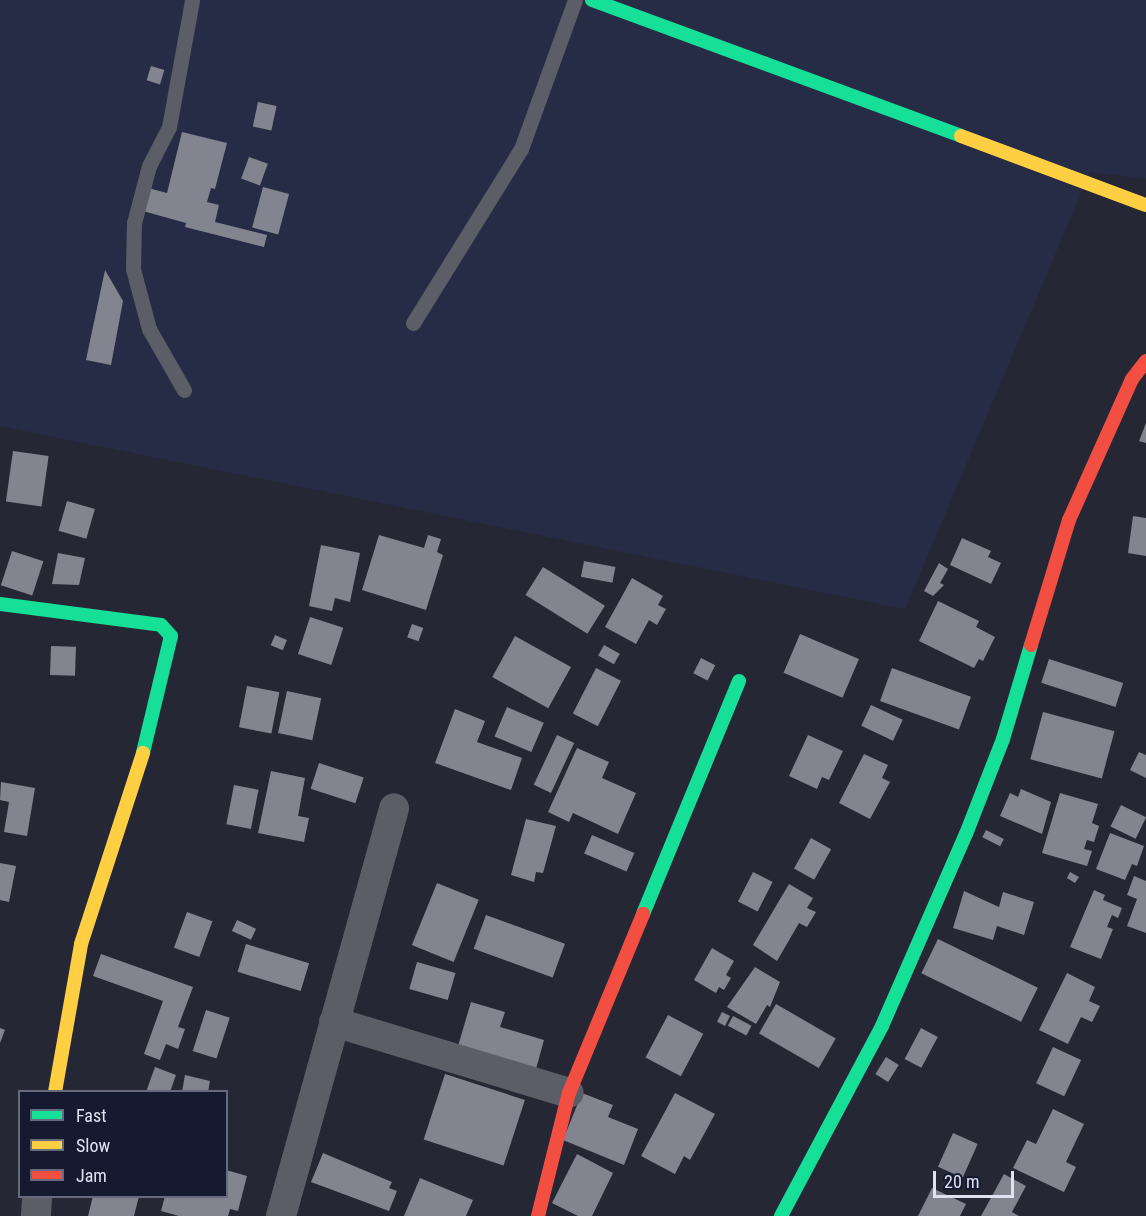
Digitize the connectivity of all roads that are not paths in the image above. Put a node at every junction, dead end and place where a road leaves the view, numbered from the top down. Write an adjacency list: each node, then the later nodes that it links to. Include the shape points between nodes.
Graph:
1 (192, 0): 7 (lane, via 169,126 149,166 134,223 134,269 149,329)
2 (575, 0): 5 (lane, via 521,148)
3 (592, 0): 4 (street)
4 (1146, 205)
5 (413, 323)
6 (1146, 361): 18 (street, via 1123,397 1068,520 1003,739 966,834 882,1026)
7 (184, 390)
8 (0, 604): 12 (street, via 145,620 161,625 171,636 149,734 81,944)
9 (740, 681): 13 (street)
10 (394, 807): 11 (street)
11 (334, 1022): 13 (street); 16 (street)
12 (54, 1090)
13 (569, 1093): 17 (street)
14 (37, 1198): 15 (street)
15 (36, 1216)
16 (281, 1216)
17 (538, 1216)
18 (781, 1216)

